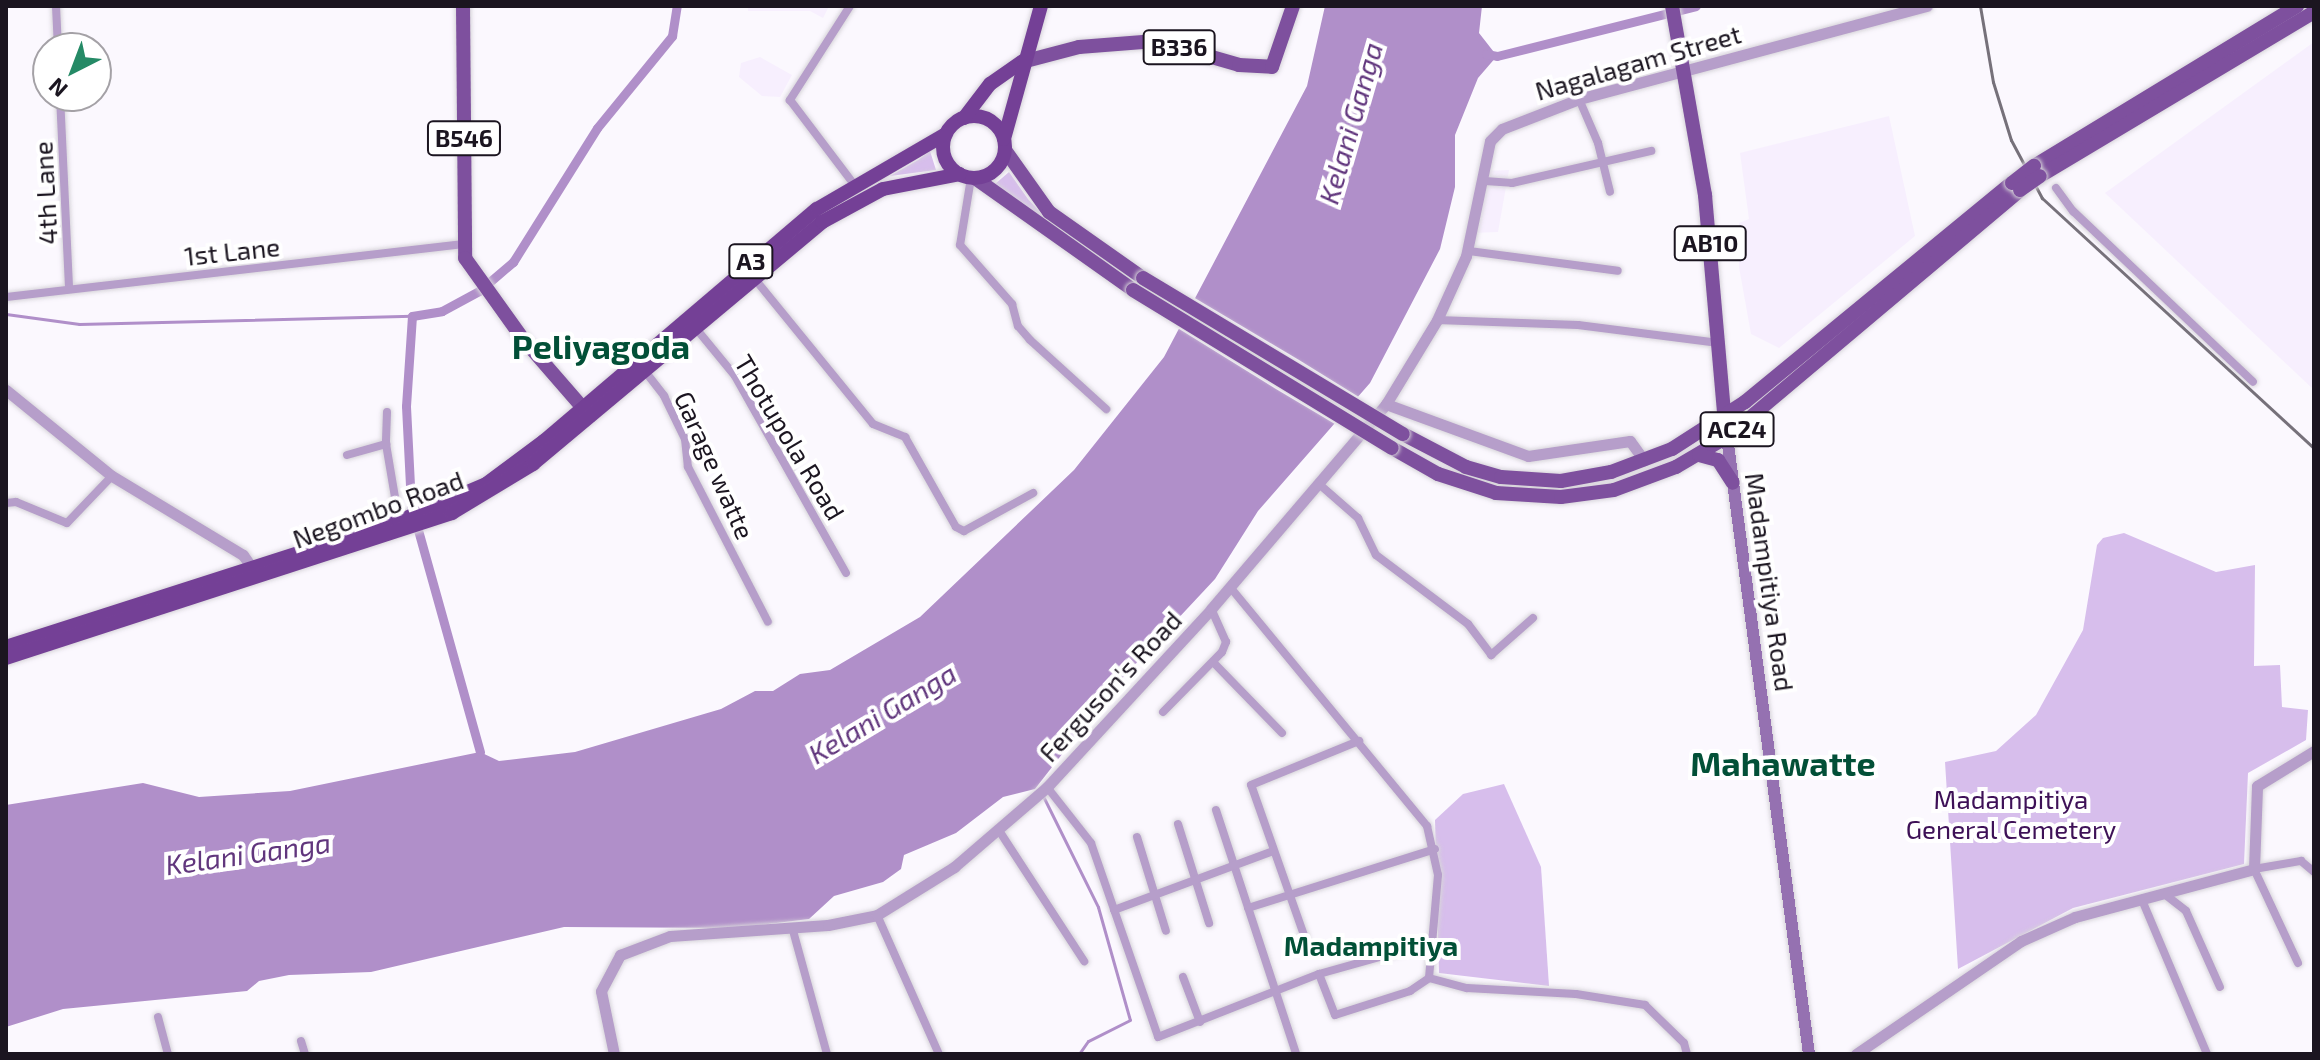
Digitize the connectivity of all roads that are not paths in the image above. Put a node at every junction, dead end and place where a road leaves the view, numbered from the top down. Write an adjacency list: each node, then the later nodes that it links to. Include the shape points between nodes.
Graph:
1 (56, 6): 10 (street)
2 (463, 6): 28 (main road, B546)
3 (850, 6): 25 (street, via 790,100)
4 (1041, 6): 12 (highway)
5 (1293, 6): 12 (main road, B336, via 1272,67 1239,65 1156,41 1079,47)
6 (1927, 6): 13 (street, Nagalagam Street)
7 (2297, 6): 11 (main road, AC24)
8 (1673, 11): 13 (main road, Madampitiya Road / AB10)
9 (2314, 12): 11 (main road, AC24)
10 (57, 32)
11 (2238, 48): 24 (main road, AC24, bridge)
12 (1022, 62): 16 (highway, via 990,84); 19 (highway, via 1023,81)
13 (1686, 70): 14 (street, Nagalagam Street); 36 (main road, Madampitiya Road / AB10)
14 (1579, 99): 17 (street, Nagalagam Street); 21 (street)
15 (61, 112): 32 (street, 4th Lane)
16 (964, 118): 18 (highway); 19 (highway, via 988,120)
17 (1502, 129): 23 (street, Ferguson's Road, via 1490,141)
18 (946, 134): 22 (highway, via 945,157); 25 (highway, Negombo Road / A3)
19 (1004, 144): 22 (highway, via 995,170); 51 (main road, AC24, bridge, via 1049,212 1143,278 1443,458 1501,477 1561,481)
20 (1651, 151): 21 (street)
21 (1603, 160): 23 (street, via 1512,183); 27 (street)
22 (969, 177): 31 (highway, Negombo Road / A3, via 903,183 860,198); 43 (street, via 960,245 1012,304 1018,326 1030,340); 50 (main road, AC24, bridge, via 1133,290 1438,474 1496,493 1561,497 1614,490)
23 (1485, 181): 29 (street, Ferguson's Road)
24 (2016, 186): 41 (main road, AC24); 47 (main road, AC24)
25 (856, 187): 45 (highway, Negombo Road / A3, via 817,209 752,259)
26 (2056, 188): 38 (street, via 2073,211)
27 (1610, 192)
28 (462, 244): 32 (street, 1st Lane); 45 (main road, B546, via 471,269 496,305)
29 (1469, 251): 30 (street); 34 (street, Ferguson's Road)
30 (1618, 271)
31 (752, 275): 35 (highway, Negombo Road / A3); 55 (street, via 873,424 905,437 956,527 964,531)
32 (69, 287): 33 (street, 1st Lane)
33 (6, 297)
34 (1437, 320): 36 (street, via 1578,325); 42 (street, Ferguson's Road)
35 (694, 326): 37 (highway, Negombo Road / A3); 59 (street, Thotupola Road, via 735,376)
36 (1719, 343): 40 (main road, Madampitiya Road / AB10)
37 (644, 369): 45 (highway, Negombo Road / A3); 63 (street, Garage watte, via 664,396 685,439 688,467)
38 (2253, 382)
39 (6, 390): 52 (street)
40 (1723, 392): 41 (main road, via 1730,401); 46 (main road, Madampitiya Road / AB10)
41 (1745, 402): 46 (main road, AC24)
42 (1386, 404): 51 (street, via 1528,456 1630,441); 54 (street, Ferguson's Road)
43 (1106, 409)
44 (387, 412): 48 (street)
45 (586, 412): 57 (highway, Negombo Road / A3, via 501,487)
46 (1725, 417): 47 (main road, Madampitiya Road / AB10); 51 (main road, AC24)
47 (1727, 437): 50 (main road, AC24); 53 (main road, Madampitiya Road)
48 (386, 444): 49 (street); 57 (street)
49 (347, 455)
50 (1699, 455): 53 (main road, via 1718,460)
51 (1644, 460)
52 (112, 476): 56 (street, via 67,523 16,502); 58 (street, via 243,555)
53 (1733, 483): 111 (main road, Madampitiya Road)
54 (1319, 484): 60 (street, Ferguson's Road); 62 (street, via 1358,518 1376,555 1468,624 1491,655)
55 (1033, 493)
56 (6, 503)
57 (403, 524): 58 (highway, Negombo Road / A3)
58 (254, 571): 64 (highway, Negombo Road / A3); 65 (highway, Negombo Road / A3)
59 (846, 573)
60 (1230, 587): 61 (street, Ferguson's Road); 69 (street)
61 (1211, 609): 66 (street, via 1226,642); 71 (street, Ferguson's Road)
62 (1533, 618)
63 (768, 622)
64 (6, 647)
65 (6, 658)
66 (1213, 662): 67 (street); 68 (street)
67 (1163, 712)
68 (1282, 733)
69 (1359, 741): 76 (street, via 1427,826); 77 (street, via 1251,785)
70 (2314, 751): 79 (street, via 2257,786)
71 (1047, 787): 74 (street, Ferguson's Road); 87 (street, via 1086,832)
72 (1216, 810): 78 (street)
73 (1178, 824): 81 (street)
74 (998, 829): 88 (street, Ferguson's Road, via 954,867); 94 (street)
75 (1137, 837): 82 (street)
76 (1435, 849): 84 (street); 93 (street)
77 (1271, 852): 78 (street); 84 (street)
78 (1234, 865): 81 (street); 86 (street)
79 (2254, 869): 80 (street, via 2301,861); 83 (street); 95 (street)
80 (2314, 872)
81 (1195, 878): 82 (street); 89 (street)
82 (1154, 894): 87 (street); 91 (street)
83 (2167, 896): 85 (street); 99 (street, via 2186,911)
84 (1288, 899): 86 (street); 92 (street)
85 (2142, 900): 112 (street, via 2075,917 2021,941); 113 (street)
86 (1248, 908): 100 (street)
87 (1114, 910): 102 (street, via 1158,1037)
88 (877, 915): 90 (street, Ferguson's Road, via 849,923); 108 (street)
89 (1209, 923)
90 (792, 927): 106 (street, Ferguson's Road, via 670,936 620,955 601,991); 107 (street)
91 (1166, 931)
92 (1305, 938)
93 (1433, 942): 96 (street); 98 (street)
94 (1084, 961)
95 (2298, 963)
96 (1319, 974): 98 (street, via 1335,1015 1410,991); 100 (street)
97 (1183, 977): 102 (street)
98 (1429, 978): 110 (street, via 1467,988 1645,1005 1684,1043)
99 (2220, 987)
100 (1276, 989): 102 (street); 109 (street)
101 (158, 1017): 104 (street)
102 (1200, 1022)
103 (301, 1041): 105 (street)
104 (168, 1054)
105 (305, 1054)
106 (614, 1054)
107 (827, 1054)
108 (939, 1054)
109 (1296, 1054)
110 (1687, 1054)
111 (1809, 1054)
112 (1856, 1054)
113 (2207, 1054)

